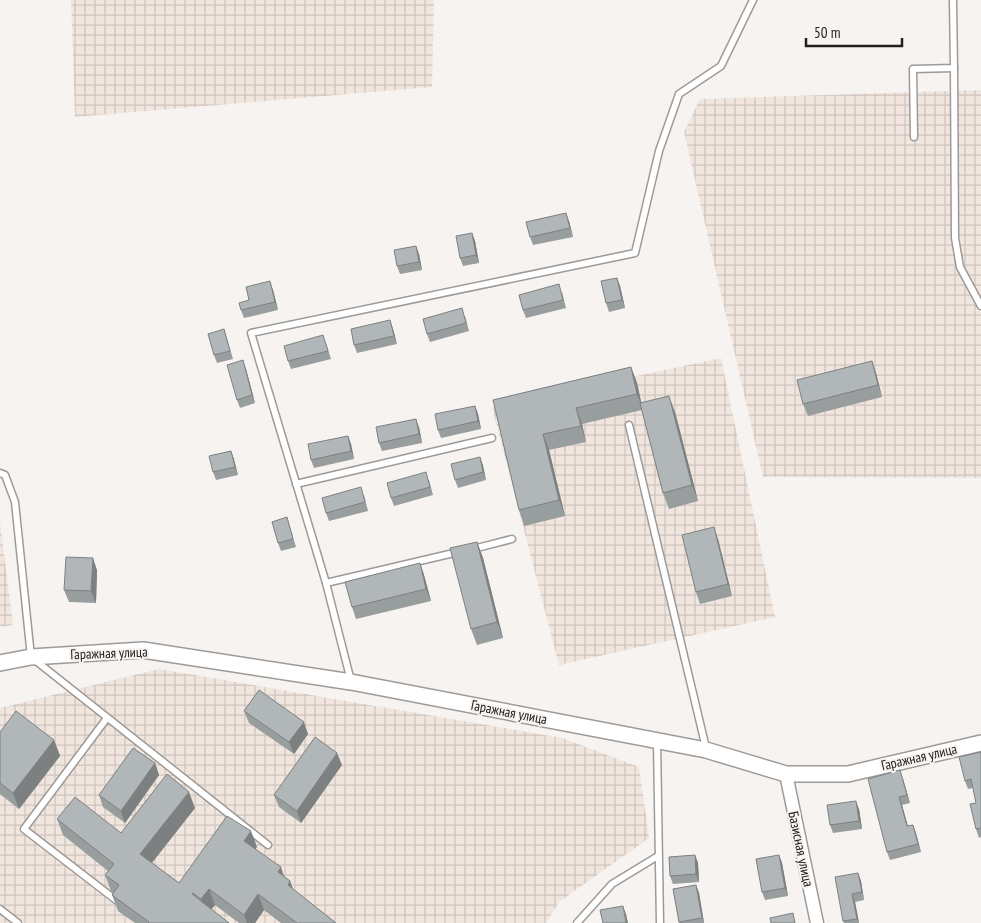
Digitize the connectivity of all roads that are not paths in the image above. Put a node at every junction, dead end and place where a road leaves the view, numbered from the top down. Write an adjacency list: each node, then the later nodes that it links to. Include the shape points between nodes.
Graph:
1 (753, 0): 9 (lane, via 721,66 679,94 659,151 635,253 251,333)
2 (953, 0): 3 (lane)
3 (954, 68): 4 (lane, via 913,69); 5 (lane, via 955,238 960,266)
4 (914, 137)
5 (981, 306)
6 (629, 425): 18 (lane)
7 (492, 438): 9 (lane)
8 (0, 472): 12 (lane, via 5,475 15,502)
9 (296, 484): 11 (lane)
10 (512, 539): 11 (lane)
11 (326, 583): 14 (lane)
12 (31, 657): 13 (street, Гаражная улица); 14 (street, Гаражная улица, via 144,650); 15 (lane)
13 (0, 663)
14 (351, 682): 16 (street, Гаражная улица)
15 (107, 718): 20 (lane); 22 (lane, via 24,829)
16 (657, 740): 18 (street, Гаражная улица); 21 (lane)
17 (981, 743): 19 (street, Гаражная улица, via 848,774)
18 (706, 750): 19 (street, Гаражная улица)
19 (786, 774): 27 (street, Базисная улица)
20 (268, 845)
21 (658, 856): 25 (lane, via 612,884); 26 (lane)
22 (116, 900)
23 (0, 909): 24 (lane)
24 (18, 923)
25 (577, 923)
26 (660, 923)
27 (817, 923)

